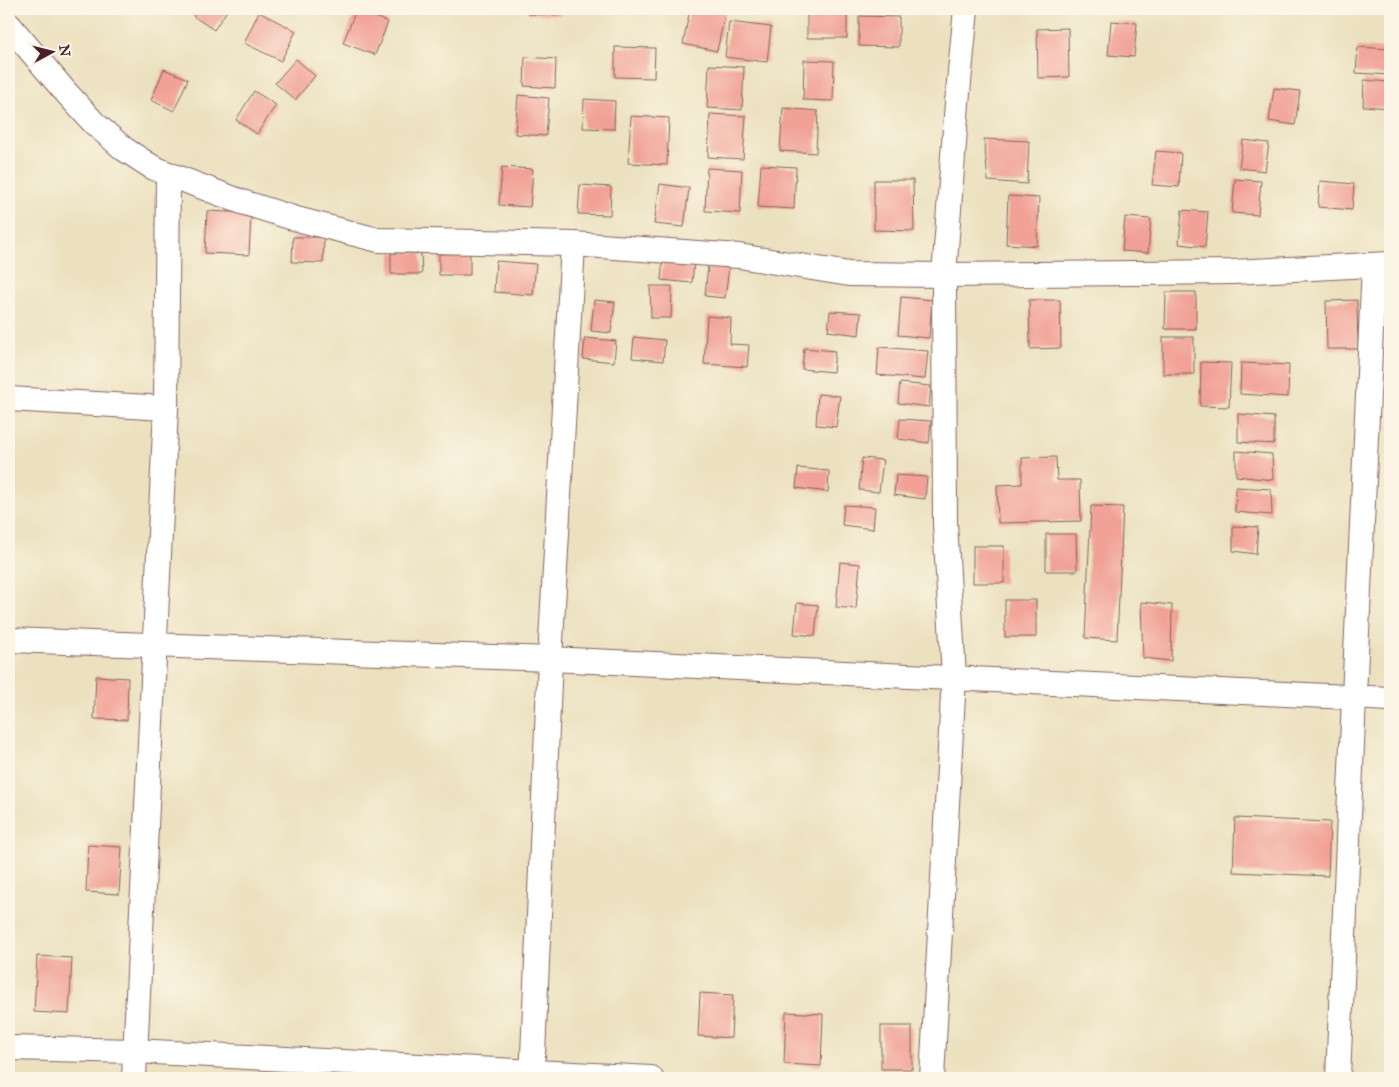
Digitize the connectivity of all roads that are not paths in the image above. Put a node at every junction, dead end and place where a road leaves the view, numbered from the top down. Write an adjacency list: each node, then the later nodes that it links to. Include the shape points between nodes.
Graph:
1 (966, 9): 6 (street)
2 (9, 24): 3 (street, via 94,122 124,149)
3 (168, 174): 4 (street, via 293,218 378,240); 8 (street)
4 (573, 244): 6 (street, via 739,256 849,274); 11 (street)
5 (1382, 265): 6 (street, via 1232,272); 13 (street)
6 (944, 275): 12 (street, via 945,524)
7 (9, 398): 8 (street)
8 (166, 408): 10 (street)
9 (9, 640): 10 (street)
10 (156, 646): 11 (street); 16 (street)
11 (550, 659): 12 (street); 17 (street)
12 (954, 677): 13 (street); 20 (street)
13 (1354, 697): 14 (street); 21 (street)
14 (1390, 699)
15 (9, 1048): 16 (street)
16 (135, 1051): 17 (street); 18 (street)
17 (533, 1075): 19 (street)
18 (134, 1078)
19 (651, 1078)
20 (932, 1078)
21 (1338, 1078)

